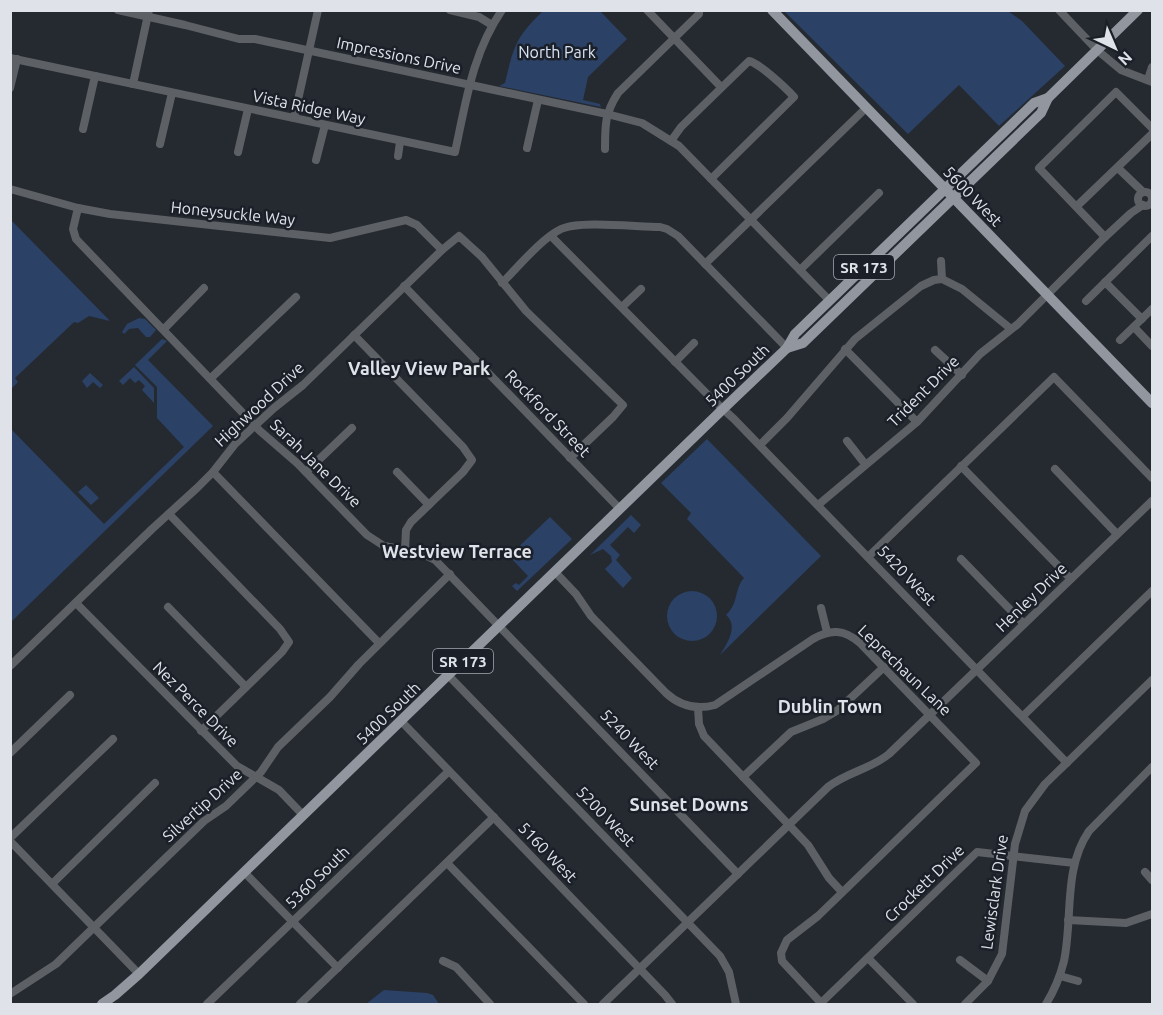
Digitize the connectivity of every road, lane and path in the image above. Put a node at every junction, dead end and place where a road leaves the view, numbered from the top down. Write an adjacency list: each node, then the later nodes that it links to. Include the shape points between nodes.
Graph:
1 (118, 10): 10 (street, Impressions Drive)
2 (318, 10): 14 (street)
3 (450, 10): 11 (street, via 479,16)
4 (502, 10): 11 (street, Vista Ridge Way)
5 (647, 10): 12 (street)
6 (699, 10): 12 (street)
7 (772, 10): 26 (main road, 5600 West)
8 (1059, 10): 13 (street)
9 (1138, 10): 13 (main road, 5400 South / SR 173)
10 (148, 14): 14 (street, Impressions Drive, via 239,39); 19 (street)
11 (492, 25): 20 (street, Vista Ridge Way)
12 (674, 39): 21 (street); 28 (street, via 618,93)
13 (1097, 50): 18 (street, via 1121,70); 24 (main road, 5400 South / SR 173)
14 (309, 51): 20 (street, Impressions Drive); 29 (street)
15 (14, 59): 17 (street, Vista Ridge Way); 22 (street)
16 (1152, 67): 18 (street)
17 (95, 76): 19 (street, Vista Ridge Way); 32 (street)
18 (1150, 80)
19 (133, 84): 23 (street, Vista Ridge Way)
20 (470, 84): 25 (street, Impressions Drive); 34 (street, Vista Ridge Way, via 456,152)
21 (721, 87): 35 (street); 43 (street, via 749,61 794,97)
22 (10, 88)
23 (172, 93): 27 (street, Vista Ridge Way); 36 (street)
24 (1048, 98): 45 (main road, 5400 South / SR 173, via 1034,103); 47 (main road, 5400 South / SR 173, via 1041,113)
25 (538, 100): 28 (street, Impressions Drive); 37 (street)
26 (866, 108): 45 (main road, 5600 West); 51 (street)
27 (248, 109): 29 (street, Vista Ridge Way); 39 (street)
28 (607, 114): 35 (street, Impressions Drive, via 642,123); 38 (street)
29 (294, 118): 30 (street, Vista Ridge Way)
30 (325, 125): 34 (street, Vista Ridge Way); 41 (street)
31 (1152, 128): 49 (street, via 1116,92 1039,168)
32 (83, 129)
33 (1152, 134): 42 (street)
34 (400, 141): 40 (street)
35 (671, 141): 43 (street, Impressions Drive)
36 (160, 144)
37 (527, 148)
38 (605, 149)
39 (238, 152)
40 (398, 156)
41 (316, 160)
42 (1118, 168): 48 (street); 49 (street)
43 (711, 179): 51 (street, Impressions Drive)
44 (10, 189): 50 (street, Honeysuckle Way)
45 (944, 189): 47 (main road, 5600 West); 67 (main road, 5400 South / SR 173)
46 (879, 193): 58 (street)
47 (954, 198): 65 (main road, 5600 West); 79 (main road, 5400 South / SR 173, via 803,343)
48 (1146, 201): 54 (street, Trident Drive)
49 (1077, 206): 54 (street)
50 (78, 208): 55 (street, Honeysuckle Way, via 330,238 406,220 417,225); 73 (street, Sarah Jane Drive, via 76,238)
51 (750, 219): 57 (street); 58 (street, Impressions Drive)
52 (551, 236): 57 (street, via 572,226 660,227 678,236); 61 (street); 69 (street, 5420 West)
53 (1152, 236): 60 (street)
54 (1105, 237): 65 (street, Trident Drive)
55 (442, 250): 61 (street, Highwood Drive, via 459,236); 62 (street, Highwood Drive)
56 (941, 261): 59 (street)
57 (705, 264): 79 (street)
58 (800, 270): 67 (street, Impressions Drive)
59 (942, 279): 74 (street, via 962,288); 80 (street, via 921,286)
60 (1105, 282): 68 (street); 71 (street)
61 (502, 283): 92 (street, via 623,405)
62 (404, 286): 75 (street, Highwood Drive); 92 (street, Rockford Street)
63 (204, 288): 73 (street)
64 (641, 289): 69 (street)
65 (1047, 294): 74 (street, Trident Drive); 85 (main road, 5600 West)
66 (296, 297): 84 (street)
67 (829, 300): 79 (main road, 5400 South / SR 173, via 795,334)
68 (1086, 301)
69 (622, 307): 82 (street, 5420 West)
70 (1152, 309): 71 (street)
71 (1142, 319): 72 (street)
72 (1134, 327): 76 (street); 78 (street)
73 (164, 329): 84 (street, Sarah Jane Drive)
74 (1011, 329): 83 (street, Trident Drive)
75 (354, 335): 88 (street, Highwood Drive); 101 (street, via 472,460)
76 (1120, 340)
77 (694, 343): 82 (street)
78 (1152, 346)
79 (787, 348): 86 (main road, 5400 South / SR 173)
80 (846, 349): 87 (street); 91 (street)
81 (935, 350): 83 (street)
82 (675, 362): 86 (street, 5420 West)
83 (962, 375): 87 (street, Trident Drive)
84 (212, 378): 88 (street, Sarah Jane Drive)
85 (1152, 403)
86 (723, 409): 91 (street, 5420 West); 103 (main road, 5400 South / SR 173)
87 (916, 422): 93 (street, Trident Drive)
88 (255, 426): 96 (street, Highwood Drive); 97 (street, Sarah Jane Drive)
89 (352, 428): 97 (street)
90 (847, 441): 93 (street)
91 (760, 445): 102 (street, 5420 West)
92 (570, 458): 103 (street, Rockford Street)
93 (865, 464): 102 (street, Trident Drive)
94 (961, 466): 99 (street, via 1054,377); 107 (street); 111 (street)
95 (1054, 469): 105 (street)
96 (213, 472): 104 (street, Highwood Drive); 119 (street)
97 (306, 472): 106 (street, Sarah Jane Drive, via 376,542)
98 (397, 472): 101 (street)
99 (1152, 478)
100 (1152, 501): 105 (street, Henley Drive)
101 (429, 505): 106 (street, via 406,530)
102 (818, 505): 107 (street, 5420 West)
103 (620, 509): 109 (main road, 5400 South / SR 173)
104 (170, 514): 113 (street, Highwood Drive); 125 (street, via 289,642)
105 (1117, 534): 111 (street, Henley Drive)
106 (405, 550): 110 (street, Sarah Jane Drive, via 428,556)
107 (868, 557): 122 (street, 5420 West)
108 (961, 559): 116 (street)
109 (555, 572): 117 (main road, 5400 South / SR 173); 127 (street, via 591,616 666,693 677,702)
110 (450, 574): 117 (street, Sarah Jane Drive); 119 (street, Silvertip Drive)
111 (1071, 579): 116 (street, Henley Drive)
112 (1152, 591): 129 (street)
113 (76, 603): 120 (street, Highwood Drive); 131 (street, Nez Perce Drive)
114 (168, 607): 125 (street)
115 (821, 608): 118 (street)
116 (1024, 624): 122 (street, Henley Drive)
117 (500, 625): 123 (main road, 5400 South / SR 173); 149 (street, 5240 West)
118 (827, 632): 121 (street, Leprechaun Lane, via 853,637); 127 (street, via 725,700)
119 (380, 643): 138 (street, Silvertip Drive, via 278,747)
120 (10, 666)
121 (884, 667): 128 (street, Leprechaun Lane); 137 (street, via 838,710 791,732)
122 (977, 670): 128 (street, Henley Drive); 129 (street, 5420 West)
123 (448, 675): 130 (main road, 5400 South / SR 173); 156 (street, 5200 West)
124 (1152, 680): 134 (street, Lewisclark Drive)
125 (246, 687): 131 (street)
126 (70, 695): 133 (street)
127 (698, 708): 137 (street, via 704,736)
128 (930, 715): 142 (street, Henley Drive, via 881,760 835,781); 152 (street, Leprechaun Lane, via 976,763)
129 (1023, 716): 134 (street, 5420 West)
130 (400, 721): 135 (street, 5160 West); 140 (main road, 5400 South / SR 173)
131 (201, 731): 138 (street, Nez Perce Drive)
132 (113, 739): 143 (street)
133 (10, 753)
134 (1067, 763): 144 (street, Lewisclark Drive, via 1025,811)
135 (449, 771): 141 (street, 5160 West); 155 (street, 5360 South)
136 (1151, 773): 146 (street, via 1089,831)
137 (743, 777): 142 (street)
138 (255, 778): 140 (street, Nez Perce Drive, via 279,790); 157 (street, Silvertip Drive, via 204,821)
139 (155, 783): 151 (street)
140 (303, 815): 147 (main road, 5400 South / SR 173)
141 (494, 817): 145 (street); 162 (street, 5160 West)
142 (789, 825): 149 (street, Henley Drive); 152 (street)
143 (10, 840): 151 (street)
144 (1014, 857): 146 (street, Crockett Drive); 158 (street, Crockett Drive, via 977,852); 165 (street, Lewisclark Drive, via 1002,954)
145 (447, 863): 161 (street); 173 (street)
146 (1074, 863): 154 (street)
147 (244, 872): 155 (street); 163 (main road, 5400 South / SR 173)
148 (1145, 872): 150 (street)
149 (738, 874): 156 (street, Henley Drive)
150 (1152, 879)
151 (52, 884): 157 (street)
152 (842, 892): 168 (street, via 796,931 781,953 784,966)
153 (1152, 914): 154 (street, via 1126,923)
154 (1068, 920): 164 (street)
155 (293, 922): 161 (street); 170 (street, 5360 South)
156 (688, 922): 162 (street, Henley Drive); 176 (street, 5200 West, via 724,962)
157 (94, 927): 163 (street); 167 (street, Silvertip Drive, via 48,970)
158 (868, 958): 168 (street, Crockett Drive); 177 (street)
159 (960, 960): 165 (street)
160 (443, 961): 172 (street, via 456,967)
161 (338, 968): 171 (street)
162 (640, 969): 174 (street, Henley Drive); 175 (street, 5160 West)
163 (139, 974): 169 (main road, SR 173)
164 (1060, 976): 166 (street); 179 (street)
165 (988, 981): 178 (street, Lewisclark Drive)
166 (1078, 981)
167 (10, 994)
168 (821, 1004)
169 (102, 1005)
170 (207, 1005)
171 (300, 1005)
172 (490, 1005)
173 (584, 1005)
174 (603, 1005)
175 (672, 1005)
176 (736, 1005)
177 (913, 1005)
178 (965, 1005)
179 (1047, 1005)

